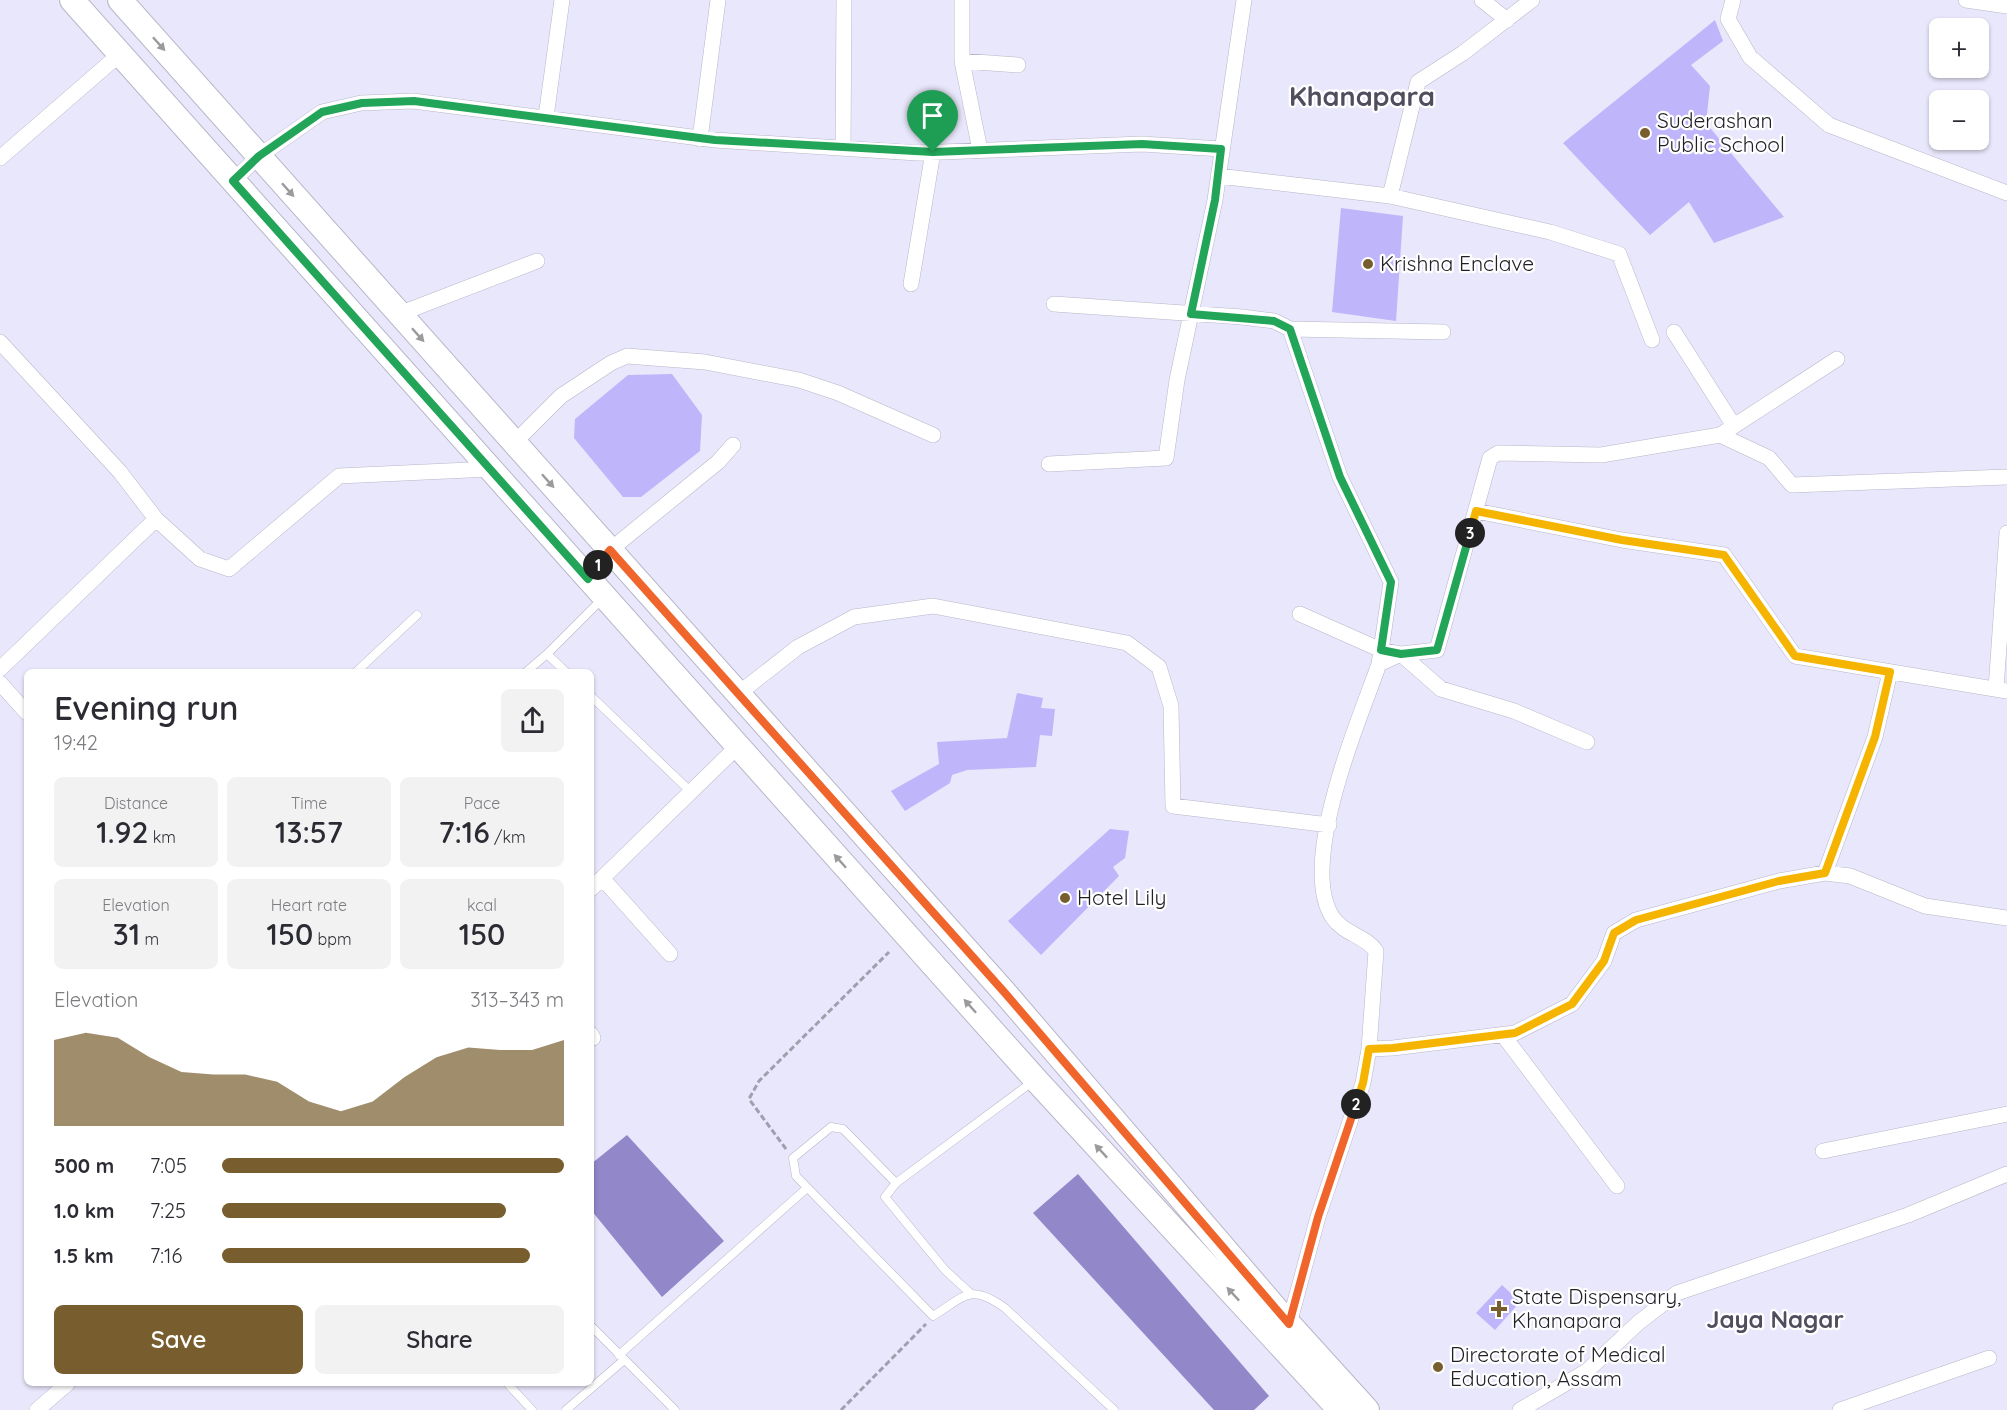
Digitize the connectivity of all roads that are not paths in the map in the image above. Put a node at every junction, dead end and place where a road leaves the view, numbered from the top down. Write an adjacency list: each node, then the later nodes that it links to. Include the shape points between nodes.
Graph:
1 (72, 0): 14 (main road)
2 (120, 0): 23 (main road, one-way to 23)
3 (562, 0): 17 (street)
4 (718, 0): 18 (street)
5 (844, 0): 19 (street)
6 (962, 0): 15 (street)
7 (1244, 0): 20 (street)
8 (1482, 0): 13 (street)
9 (1532, 0): 13 (street)
10 (1733, 0): 27 (street, via 1728,19 1750,57 1829,125)
11 (1966, 0): 12 (street)
12 (2007, 6)
13 (1508, 20): 28 (street, via 1418,82)
14 (120, 54): 24 (street); 26 (main road)
15 (962, 61): 16 (street); 21 (street)
16 (1018, 65)
17 (546, 117): 18 (street); 23 (street, via 414,101 362,103 322,112)
18 (699, 139): 19 (street)
19 (843, 148): 22 (street)
20 (1221, 149): 21 (street, via 1142,144); 25 (street)
21 (980, 150): 22 (street)
22 (933, 152): 30 (street)
23 (259, 156): 26 (street); 32 (main road, one-way to 32)
24 (0, 158)
25 (1218, 176): 28 (street); 33 (street)
26 (233, 181): 46 (main road)
27 (2007, 193)
28 (1390, 196): 37 (street, via 1550,232 1619,254)
29 (537, 261): 32 (street)
30 (911, 284)
31 (1054, 304): 33 (street)
32 (399, 314): 43 (main road, one-way to 43)
33 (1191, 314): 34 (street, via 1274,321); 45 (street, via 1166,458)
34 (1290, 329): 35 (street); 58 (street, via 1340,477 1391,582)
35 (1443, 332)
36 (1674, 332): 40 (street)
37 (1652, 340)
38 (0, 342): 49 (street, via 120,472)
39 (1837, 359): 40 (street)
40 (1734, 426): 42 (street)
41 (933, 435): 43 (street, via 799,380 705,362 627,356 561,396)
42 (1720, 435): 47 (street, via 1769,458 1792,485); 48 (street, via 1601,455 1498,453 1490,458)
43 (514, 443): 51 (main road, one-way to 51)
44 (733, 445): 51 (street, via 718,462)
45 (1049, 464)
46 (490, 469): 49 (street, via 339,476 229,569 200,559); 52 (main road)
47 (2007, 477)
48 (1476, 511): 57 (street, via 1437,650); 63 (street, via 1622,540 1724,555 1795,656)
49 (156, 519): 59 (street)
50 (2007, 533): 65 (street)
51 (610, 550): 52 (street); 66 (main road)
52 (588, 579): 53 (main road)
53 (604, 597): 56 (lane); 70 (main road)
54 (1299, 614): 58 (street)
55 (417, 615): 60 (lane)
56 (547, 654): 61 (lane); 62 (lane)
57 (1401, 654): 58 (street); 69 (street, via 1441,689 1514,711)
58 (1380, 657): 72 (street, via 1335,790)
59 (0, 669)
60 (359, 669)
61 (530, 669)
62 (563, 669)
63 (1890, 672): 65 (street); 73 (street, via 1875,737)
64 (0, 683): 68 (street)
65 (2002, 690)
66 (738, 694): 72 (street, via 798,647 854,617 933,606 1127,644 1160,668 1171,706 1173,806); 88 (main road, via 1005,993)
67 (594, 699): 71 (lane)
68 (24, 710)
69 (1587, 742)
70 (738, 746): 71 (street); 79 (main road, one-way to 70)
71 (691, 792): 74 (street)
72 (1329, 825): 78 (street, via 1320,872 1326,901 1334,919 1352,935 1370,942 1376,951)
73 (1825, 873): 75 (street, via 1850,876 1925,906); 77 (street, via 1779,881 1636,920 1614,933 1604,961 1572,1004 1515,1033)
74 (597, 883): 76 (street)
75 (2007, 918)
76 (670, 954)
77 (1503, 1035): 78 (street); 84 (street)
78 (1369, 1049): 88 (street, via 1363,1083)
79 (1036, 1080): 83 (lane); 88 (main road, one-way to 79)
80 (2007, 1114): 81 (street)
81 (1823, 1151)
82 (2007, 1174): 104 (street, via 1908,1215 1677,1293 1587,1371)
83 (896, 1183): 85 (lane, via 843,1129 831,1127 793,1158 796,1176); 86 (lane, via 885,1197 945,1270)
84 (1617, 1185)
85 (807, 1188): 86 (lane, via 933,1316); 89 (lane)
86 (970, 1293): 100 (lane, via 987,1295 1005,1308)
87 (594, 1329): 89 (lane)
88 (1281, 1331): 95 (main road); 95 (main road, via 1272,1355); 103 (main road, via 1310,1327)
89 (622, 1358): 91 (lane); 99 (lane)
90 (1989, 1358): 105 (street)
91 (594, 1384)
92 (65, 1386): 96 (street)
93 (510, 1386): 97 (lane)
94 (592, 1386): 98 (lane)
95 (1326, 1390): 101 (main road); 102 (main road)
96 (37, 1410)
97 (532, 1410)
98 (566, 1410)
99 (675, 1410)
100 (1114, 1410)
101 (1340, 1410)
102 (1367, 1410)
103 (1384, 1410)
104 (1520, 1410)
105 (1840, 1410)

